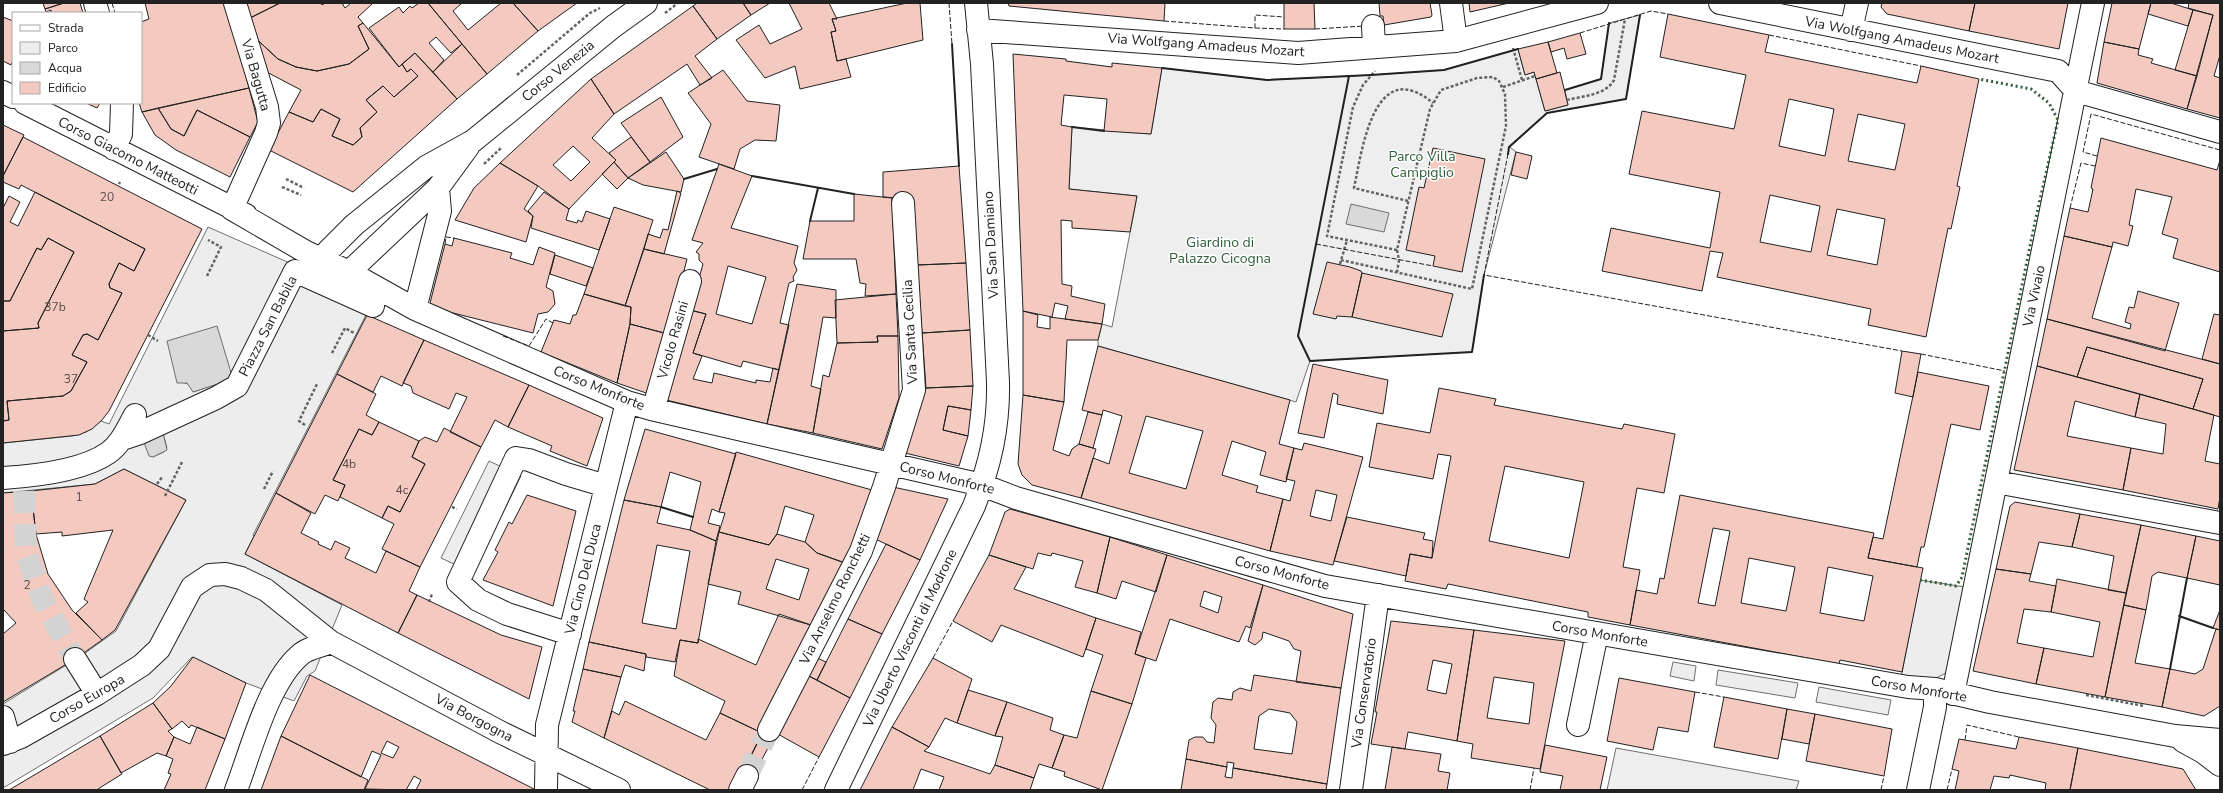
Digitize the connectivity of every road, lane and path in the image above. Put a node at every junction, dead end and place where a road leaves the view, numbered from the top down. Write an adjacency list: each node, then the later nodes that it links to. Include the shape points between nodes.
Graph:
1 (236, 3): 35 (street, Via Bagutta, via 267,107 269,123)
2 (646, 3): 26 (street, Corso Venezia)
3 (976, 3): 10 (street, Via San Damiano)
4 (1451, 3): 12 (street)
5 (1598, 3): 12 (street, Via Wolfgang Amadeus Mozart)
6 (1720, 3): 11 (street, Via Wolfgang Amadeus Mozart)
7 (1857, 3): 11 (street)
8 (2093, 3): 18 (street, Via Vivaio)
9 (1625, 19): 21 (path, via 1611,86)
10 (978, 30): 12 (street, Via Wolfgang Amadeus Mozart, via 1298,53 1373,36); 65 (street, Via San Damiano, via 982,64 999,409 993,449)
11 (1851, 30): 18 (street, Via Wolfgang Amadeus Mozart, via 2058,71)
12 (1456, 41)
13 (1513, 46): 16 (path)
14 (1375, 71): 37 (path, via 1363,85 1353,107 1327,236)
15 (1535, 76): 16 (path)
16 (1522, 80): 17 (path)
17 (1503, 87): 22 (path, via 1493,78 1477,78 1441,90); 43 (path, via 1506,126 1472,289)
18 (2076, 91): 25 (street); 63 (street, Via Vivaio)
19 (3, 92): 20 (street)
20 (12, 96)
21 (1567, 100)
22 (1432, 102): 33 (path); 33 (path, via 1409,88 1400,88 1392,92 1381,100 1373,114 1362,151 1354,188)
23 (26, 104): 27 (street, Corso Giacomo Matteotti)
24 (122, 104): 27 (street, via 120,134)
25 (2220, 132)
26 (473, 141): 31 (street, Corso Venezia); 39 (street, Corso Venezia, via 426,167 354,225)
27 (114, 149): 35 (street, Corso Giacomo Matteotti)
28 (286, 179): 30 (path)
29 (282, 186): 32 (path)
30 (304, 188)
31 (438, 188): 42 (street, Corso Venezia); 47 (street, via 440,211)
32 (301, 195)
33 (1408, 201): 38 (path)
34 (903, 203): 59 (street, Via Santa Cecilia, via 914,390)
35 (232, 209): 39 (street); 42 (street, via 306,252)
36 (208, 240): 44 (path, via 221,246)
37 (1347, 240): 38 (path); 40 (path)
38 (1397, 250): 43 (path)
39 (328, 251): 42 (street)
40 (1341, 260): 41 (path); 43 (path)
41 (1340, 264)
42 (349, 272): 47 (street)
43 (1397, 272)
44 (207, 276)
45 (690, 281): 53 (street, Vicolo Rasini)
46 (373, 306): 57 (street, Piazza San Babila, via 296,271 237,386 216,398)
47 (415, 309): 54 (street, Corso Monforte)
48 (354, 333): 51 (path, via 344,328)
49 (148, 335): 50 (path)
50 (158, 340)
51 (332, 353)
52 (317, 384): 56 (path, via 298,421)
53 (656, 400)
54 (627, 402): 59 (street, Corso Monforte); 66 (street, Via Cino Del Duca)
55 (135, 416): 57 (street)
56 (305, 425)
57 (122, 439): 62 (street, via 108,452 91,462)
58 (182, 462): 68 (path)
59 (891, 464): 65 (street, Corso Monforte); 86 (street, Via Anselmo Ronchetti, via 861,552)
60 (273, 471): 67 (path)
61 (163, 476): 64 (path)
62 (16, 482)
63 (1996, 482): 71 (street); 80 (street, Via Vivaio, via 1975,588)
64 (157, 484)
65 (982, 485): 73 (street, Corso Monforte, via 1016,498 1324,586); 95 (street, Via Uberto Visconti di Modrone)
66 (606, 486): 76 (street, Via Cino Del Duca); 76 (street, via 516,458 458,582 478,600 507,614)
67 (264, 489)
68 (165, 496)
69 (452, 507): 70 (path)
70 (457, 509)
71 (2220, 523)
72 (432, 594): 74 (path)
73 (1378, 595): 75 (street, Corso Monforte); 96 (street, Via Conservatorio)
74 (429, 602)
75 (1597, 633): 80 (street, Corso Monforte); 85 (street)
76 (570, 634): 90 (street, Via Cino Del Duca, via 547,725)
77 (162, 642): 78 (street, Via Borgogna, via 192,587 203,578 217,574 233,575 266,590); 81 (street, Corso Europa, via 137,670)
78 (331, 642): 90 (street, Via Borgogna); 92 (street, via 301,654 281,675 272,692)
79 (75, 659): 81 (street)
80 (1944, 692): 87 (street, Corso Monforte); 97 (street, Via Vivaio, via 1935,707)
81 (97, 694): 89 (street, Corso Europa)
82 (2086, 695): 83 (path)
83 (2144, 706)
84 (3, 717): 89 (street)
85 (1578, 725)
86 (769, 730)
87 (2175, 736): 88 (street, Corso Monforte); 91 (street, Corso Monforte)
88 (2220, 740)
89 (6, 743)
90 (546, 756): 93 (street, Via Cino Del Duca); 94 (street, Via Borgogna)
91 (2220, 765)
92 (236, 790)
93 (546, 790)
94 (619, 790)
95 (836, 790)
96 (1351, 790)
97 (1918, 790)

